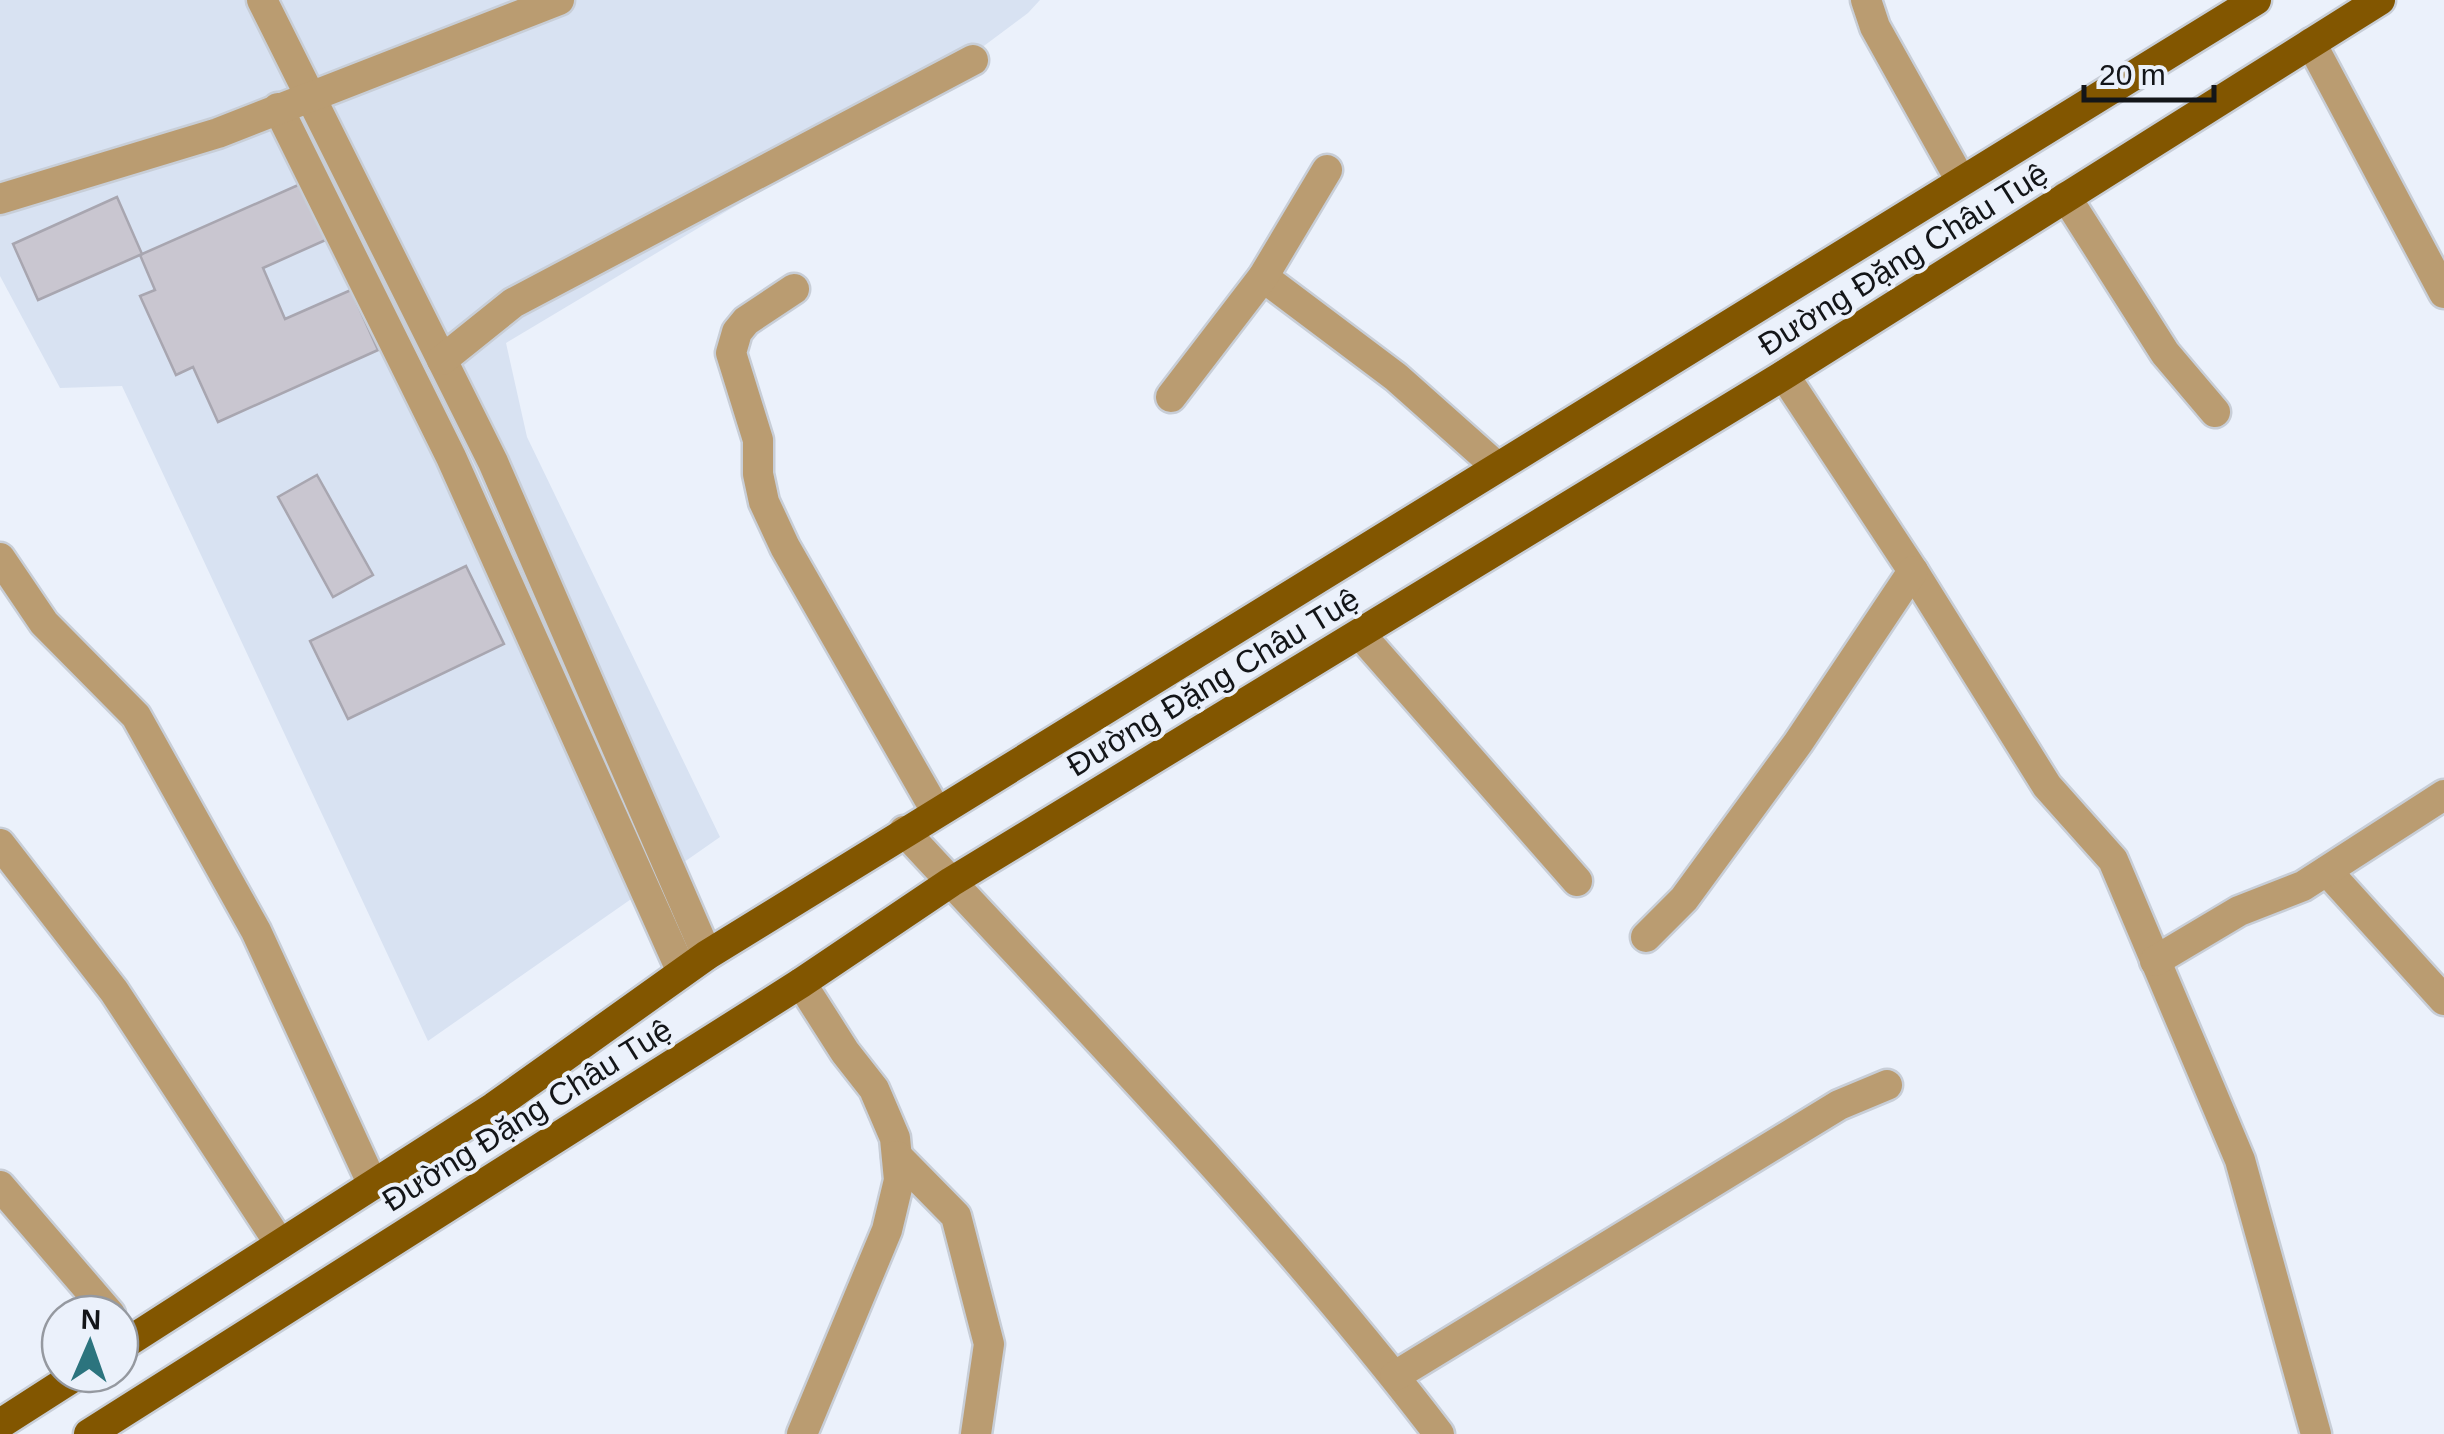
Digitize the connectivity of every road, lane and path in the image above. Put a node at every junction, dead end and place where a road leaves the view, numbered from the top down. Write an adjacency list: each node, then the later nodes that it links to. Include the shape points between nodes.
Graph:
1 (262, 0): 8 (street)
2 (559, 0): 8 (street)
3 (1866, 0): 11 (street)
4 (2380, 0): 6 (main road, Đường Đặng Châu Tuệ)
5 (2240, 4): 11 (main road, Đường Đặng Châu Tuệ)
6 (2311, 42): 12 (main road, Đường Đặng Châu Tuệ); 16 (street)
7 (973, 60): 17 (street, via 513,302)
8 (308, 96): 9 (street); 17 (street)
9 (278, 108): 13 (street, via 218,133); 34 (street)
10 (1327, 170): 14 (street)
11 (1960, 181): 21 (main road, Đường Đặng Châu Tuệ)
12 (2066, 197): 18 (main road, Đường Đặng Châu Tuệ); 20 (street, via 2165,353)
13 (0, 199)
14 (1263, 277): 19 (street); 21 (street, via 1396,377)
15 (794, 290): 26 (street, via 746,322 732,344 733,367 758,440 764,502)
16 (2444, 292)
17 (442, 360): 34 (street, via 493,462)
18 (1784, 375): 23 (street); 24 (main road, Đường Đặng Châu Tuệ)
19 (1170, 397)
20 (2216, 412)
21 (1496, 466): 26 (main road, Đường Đặng Châu Tuệ)
22 (0, 558): 39 (street, via 44,623 136,716 256,932)
23 (1914, 570): 32 (street, via 1798,743 1684,899); 33 (street, via 2047,786 2113,860)
24 (1360, 634): 30 (street); 31 (main road, Đường Đặng Châu Tuệ)
25 (2444, 795): 29 (street)
26 (936, 810): 27 (main road, Đường Đặng Châu Tuệ)
27 (904, 831): 31 (street); 34 (main road, Đường Đặng Châu Tuệ)
28 (0, 844): 41 (street, via 114,991)
29 (2327, 871): 33 (street); 36 (street)
30 (1576, 881)
31 (951, 882): 35 (main road, Đường Đặng Châu Tuệ); 44 (street, via 1166,1112)
32 (1646, 937)
33 (2155, 960): 52 (street, via 2240,1160)
34 (694, 964): 39 (main road, Đường Đặng Châu Tuệ)
35 (800, 983): 38 (street, via 874,1089); 47 (main road, Đường Đặng Châu Tuệ)
36 (2444, 1000)
37 (1887, 1085): 44 (street, via 1839,1105)
38 (897, 1156): 49 (street, via 899,1180 887,1230); 50 (street, via 956,1216 989,1344)
39 (373, 1184): 41 (main road, Đường Đặng Châu Tuệ)
40 (0, 1186): 42 (street)
41 (280, 1244): 43 (main road, Đường Đặng Châu Tuệ)
42 (93, 1294)
43 (140, 1327)
44 (1394, 1376): 51 (street)
45 (47, 1394): 46 (main road)
46 (0, 1424)
47 (123, 1424): 48 (main road, Đường Đặng Châu Tuệ)
48 (88, 1434)
49 (802, 1434)
50 (976, 1434)
51 (1438, 1434)
52 (2316, 1434)

